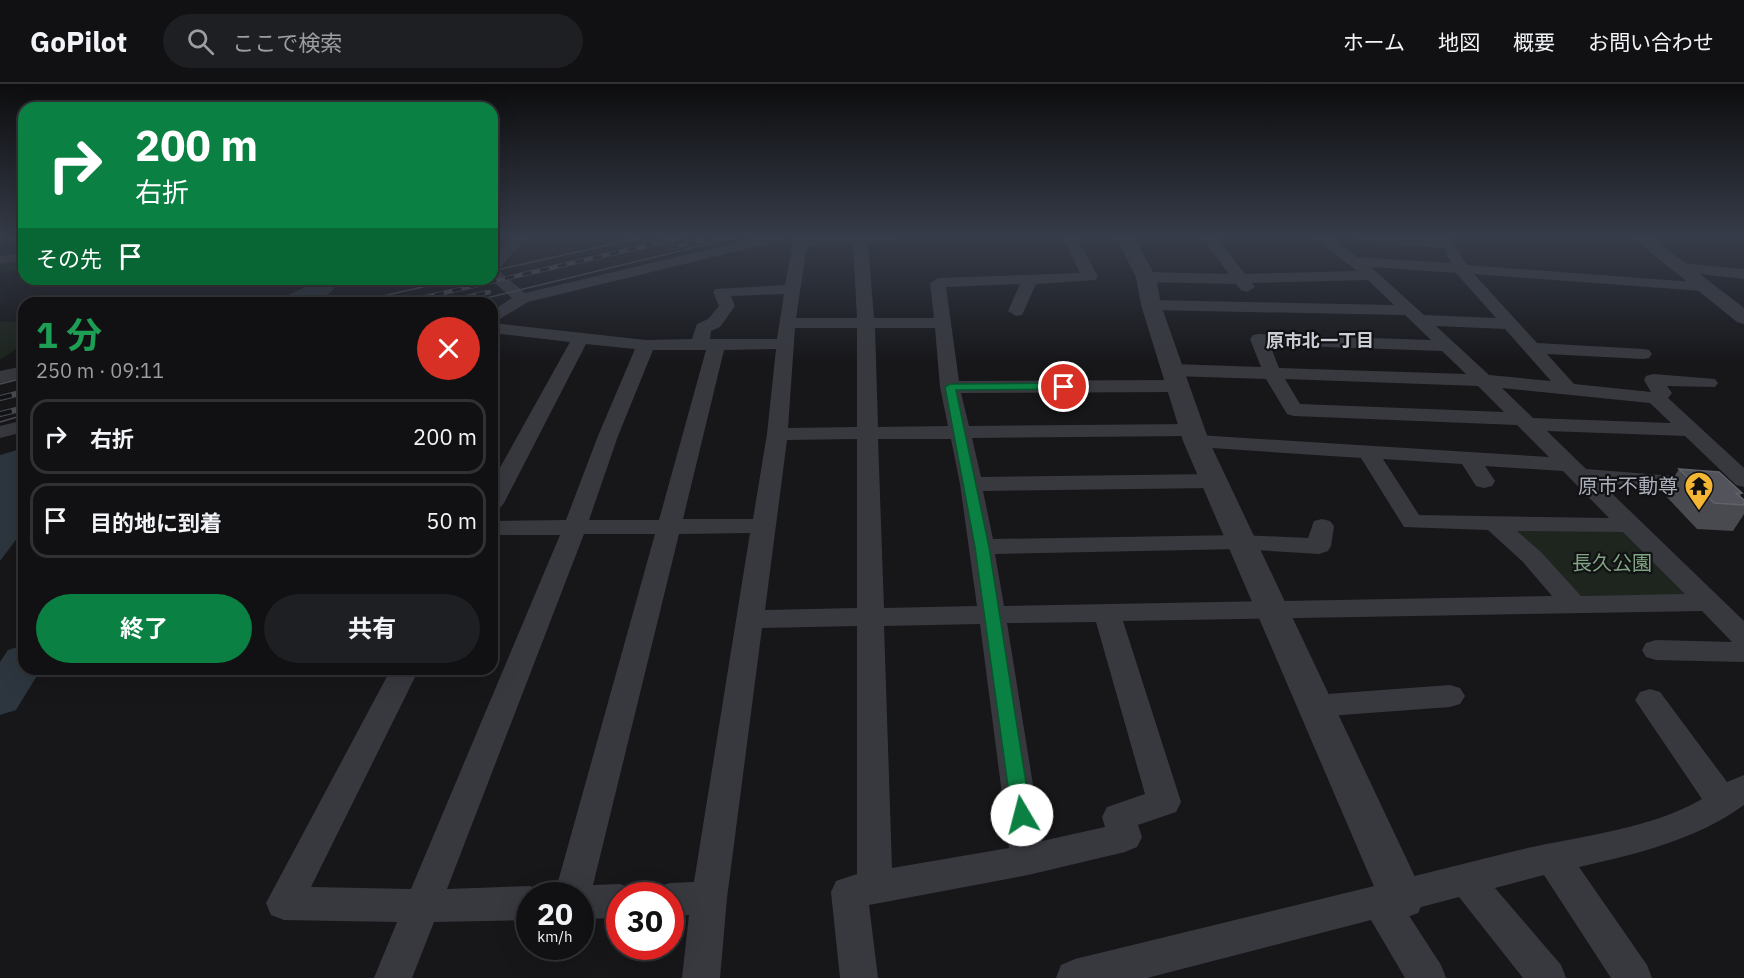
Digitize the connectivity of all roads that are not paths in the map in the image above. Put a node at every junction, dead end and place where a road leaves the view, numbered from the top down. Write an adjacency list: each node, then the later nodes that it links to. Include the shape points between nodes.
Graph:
1 (1030, 279): 18 (street)
2 (1241, 279): 17 (street)
3 (500, 280): 15 (street)
4 (602, 280): 15 (street)
5 (794, 280): 14 (street)
6 (863, 280): 21 (street)
7 (1013, 280): 24 (street, via 938,283)
8 (1147, 280): 16 (street)
9 (1376, 280): 19 (street)
10 (1471, 280): 25 (street)
11 (1608, 280): 13 (street)
12 (1694, 280): 13 (street)
13 (1702, 286): 20 (street)
14 (793, 289): 23 (street); 28 (street, via 721,292 727,306 714,323 704,328)
15 (522, 299): 22 (street)
16 (1152, 306): 17 (street); 37 (street)
17 (1263, 308): 19 (street)
18 (1016, 311)
19 (1414, 315): 25 (street); 31 (street)
20 (1744, 318)
21 (866, 321): 23 (street); 24 (street); 48 (street)
22 (498, 323)
23 (788, 323): 29 (street)
24 (941, 323): 40 (street)
25 (1511, 324): 32 (street)
26 (498, 325): 27 (street)
27 (580, 339): 30 (street); 59 (street)
28 (708, 344): 29 (street); 30 (street); 62 (street)
29 (786, 344): 49 (street)
30 (646, 345): 65 (street)
31 (1447, 346): 35 (street, via 1259,339); 38 (street)
32 (1532, 348): 33 (street); 41 (street)
33 (1643, 354)
34 (18, 373): 36 (street)
35 (1272, 373): 37 (street); 38 (street); 43 (street, via 1294,410)
36 (0, 377)
37 (1176, 378): 40 (street); 50 (street)
38 (1483, 380): 41 (street); 43 (street)
39 (1708, 383): 42 (street, via 1653,380 1662,393)
40 (950, 387): 46 (street)
41 (1568, 389): 42 (street)
42 (1656, 398): 45 (street)
43 (1526, 422): 45 (street); 53 (street)
44 (18, 428): 47 (street)
45 (1692, 430): 54 (street)
46 (959, 431): 48 (street); 50 (street); 57 (street)
47 (0, 432)
48 (867, 432): 49 (street); 74 (street)
49 (777, 434): 63 (street)
50 (1194, 436): 51 (street, via 1327,442); 55 (street)
51 (1368, 452): 52 (street); 60 (street, via 1412,522)
52 (1469, 459): 53 (street); 56 (street)
53 (1577, 470): 58 (street); 61 (street)
54 (1744, 480)
55 (1214, 481): 57 (street); 67 (street)
56 (1484, 481)
57 (971, 484): 68 (street)
58 (1744, 487)
59 (498, 492)
60 (1494, 523): 61 (street); 70 (street, via 1532,556)
61 (1632, 525): 69 (street)
62 (668, 526): 63 (street); 65 (street); 87 (street)
63 (764, 526): 75 (street)
64 (1322, 526): 67 (street, via 1319,546)
65 (575, 527): 66 (street); 93 (street)
66 (498, 528)
67 (1240, 542): 68 (street); 71 (street)
68 (982, 547): 73 (street)
69 (1709, 602): 70 (street); 76 (street)
70 (1573, 603): 71 (street)
71 (1270, 609): 72 (street); 82 (street)
72 (1107, 613): 73 (street); 85 (street, via 1164,802 1119,817 1125,837)
73 (993, 615): 74 (street); 85 (street)
74 (870, 616): 75 (street); 88 (street)
75 (751, 620): 89 (street)
76 (1744, 637)
77 (1656, 650): 78 (street)
78 (1744, 651)
79 (402, 675): 93 (street, via 284,903)
80 (1450, 696): 82 (street)
81 (1650, 700): 83 (street)
82 (1314, 706): 91 (street)
83 (1733, 795): 84 (street, via 1703,814 1644,837)
84 (1552, 857): 86 (street); 100 (street)
85 (1028, 860): 88 (street)
86 (1467, 880): 91 (street); 99 (street)
87 (576, 882)
88 (875, 888): 96 (street, via 849,892)
89 (709, 898): 90 (street); 95 (street)
90 (684, 899)
91 (1391, 900): 97 (street); 98 (street)
92 (516, 903): 93 (street)
93 (423, 906): 94 (street)
94 (393, 978)
95 (701, 978)
96 (859, 978)
97 (1074, 978)
98 (1427, 978)
99 (1547, 978)
100 (1634, 978)

